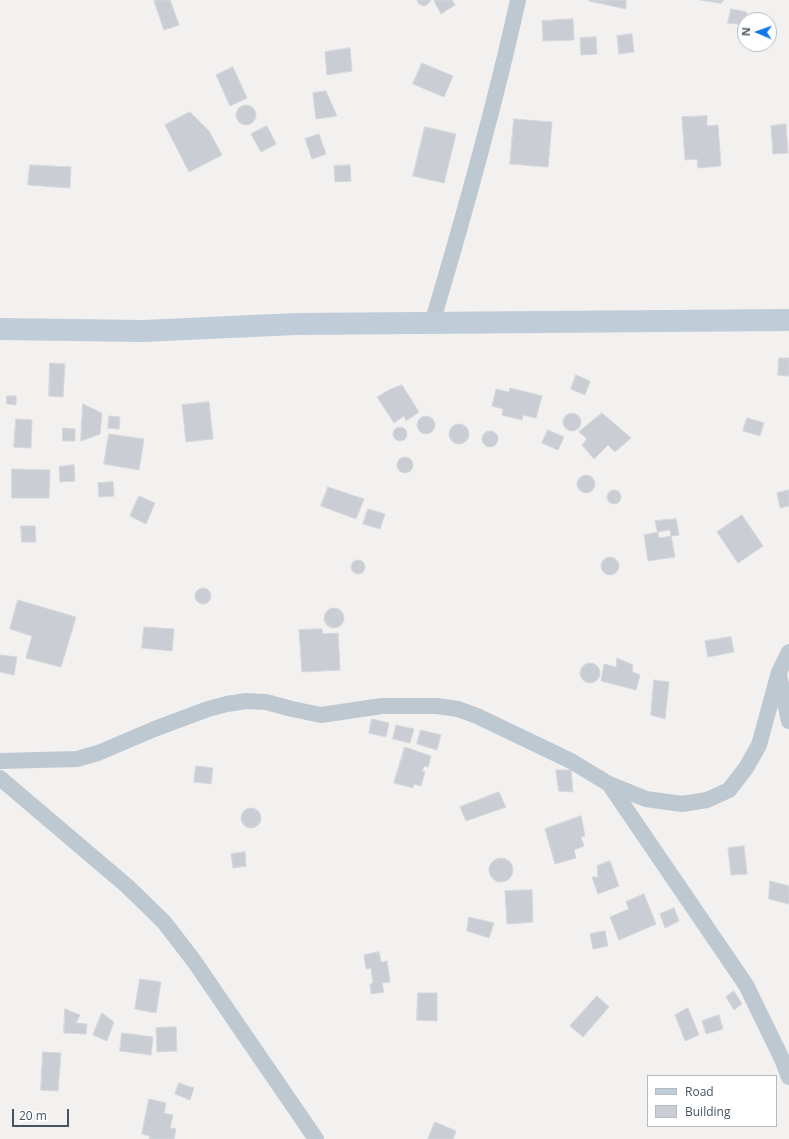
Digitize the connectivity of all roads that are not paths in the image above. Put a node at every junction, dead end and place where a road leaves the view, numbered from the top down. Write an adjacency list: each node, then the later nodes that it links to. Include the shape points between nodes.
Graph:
1 (518, 0): 3 (street, via 473,184)
2 (789, 320): 3 (street)
3 (432, 323): 4 (street, via 296,324 143,331)
4 (0, 329)
5 (789, 652): 6 (street)
6 (779, 672): 7 (street); 10 (street, via 759,745 729,790 707,800 682,804 646,799)
7 (789, 721)
8 (0, 761): 10 (street, via 77,759 208,709 246,701 266,702 321,715 382,706 437,706 458,709 477,716 571,761)
9 (0, 778): 12 (street, via 127,886 164,922 194,961)
10 (609, 784): 11 (street, via 746,985)
11 (789, 1077)
12 (316, 1139)

